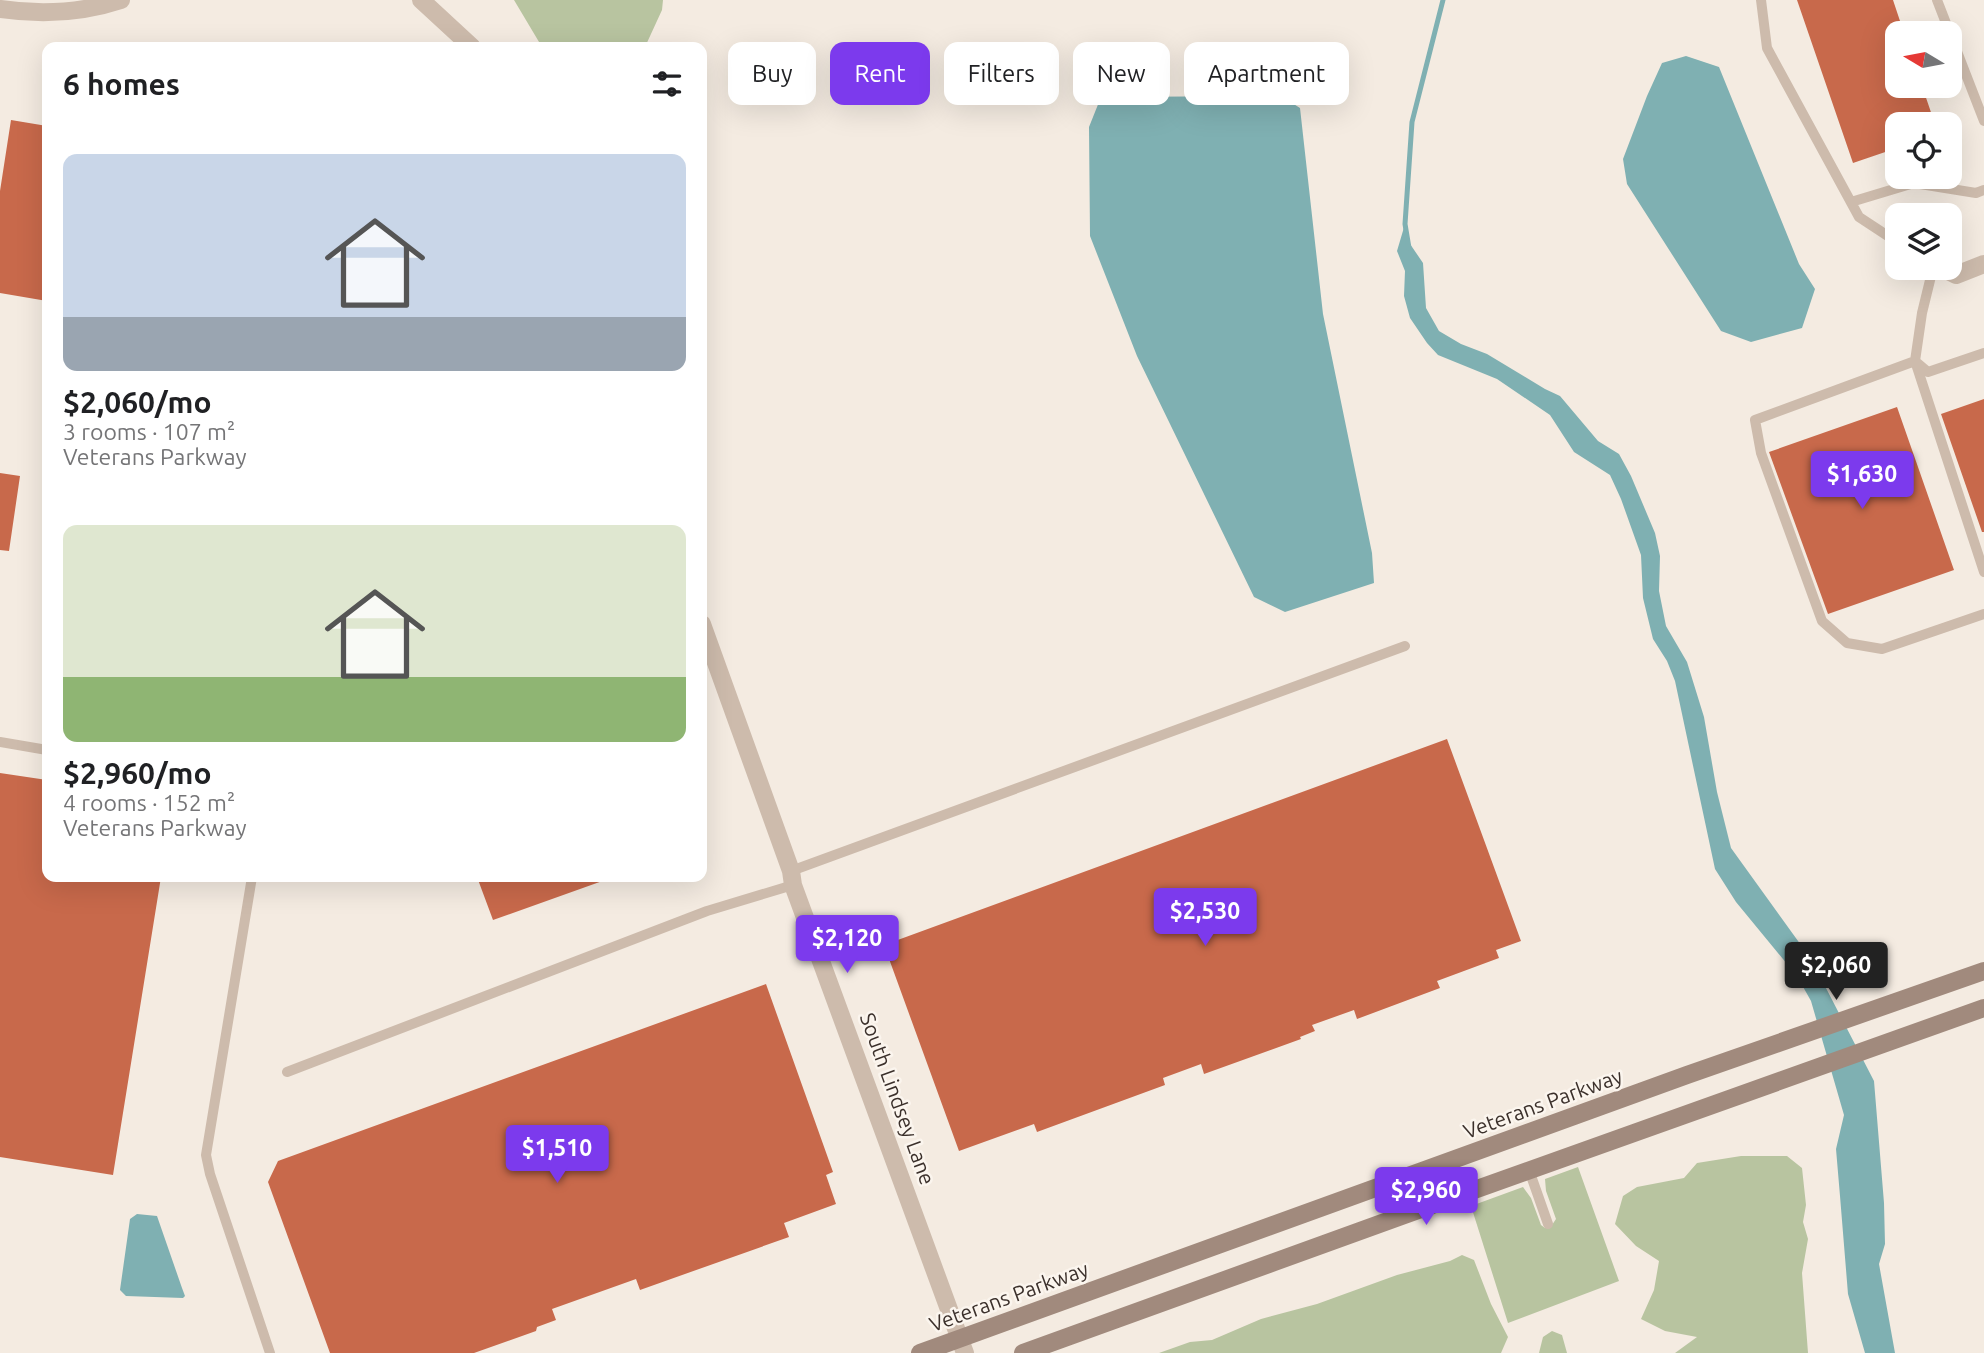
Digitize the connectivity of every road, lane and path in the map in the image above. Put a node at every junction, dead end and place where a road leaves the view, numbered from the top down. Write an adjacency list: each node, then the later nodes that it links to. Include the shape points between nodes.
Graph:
1 (121, 0): 5 (street, via 80,10)
2 (421, 0): 6 (street)
3 (1761, 0): 9 (lane, via 1767,48)
4 (1937, 0): 7 (lane)
5 (0, 9)
6 (467, 42)
7 (1984, 121)
8 (1984, 190): 9 (lane, via 1976,193 1914,183)
9 (1851, 202): 10 (lane, via 1859,217)
10 (1885, 234)
11 (1984, 264): 12 (street)
12 (1962, 273)
13 (1930, 280): 15 (lane)
14 (1984, 353): 15 (lane, via 1928,372)
15 (1915, 361): 16 (lane); 17 (lane, via 1755,420 1761,453 1822,621 1847,643 1882,649)
16 (1984, 572)
17 (1984, 614)
18 (707, 638): 22 (street, South Lindsey Lane)
19 (1405, 646): 22 (lane)
20 (0, 742): 21 (lane)
21 (42, 749)
22 (792, 878): 26 (lane); 29 (street, South Lindsey Lane)
23 (251, 882): 30 (lane, via 206,1155)
24 (1984, 971): 29 (main road, Veterans Parkway)
25 (1984, 1009): 27 (main road)
26 (287, 1072)
27 (1529, 1170): 28 (lane); 32 (main road)
28 (1548, 1224)
29 (963, 1346): 31 (main road, Veterans Parkway)
30 (270, 1353)
31 (920, 1353)
32 (1023, 1353)

